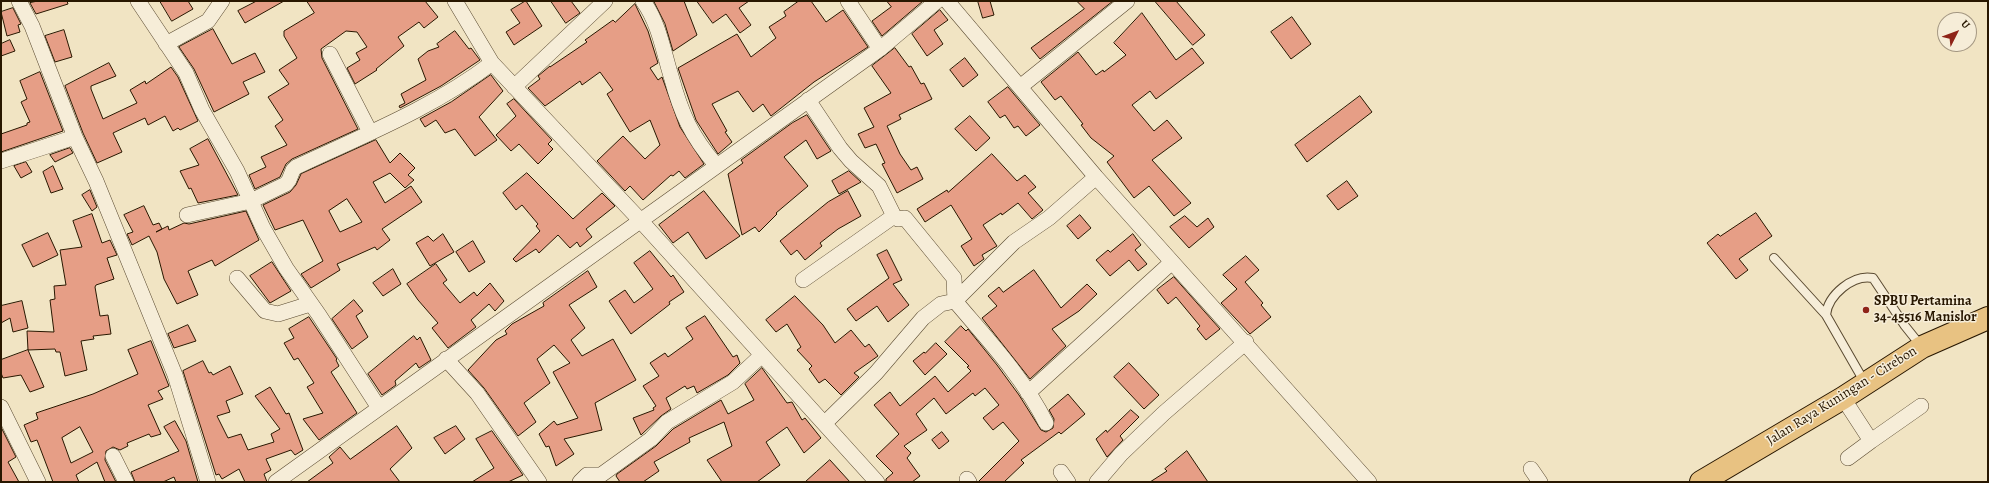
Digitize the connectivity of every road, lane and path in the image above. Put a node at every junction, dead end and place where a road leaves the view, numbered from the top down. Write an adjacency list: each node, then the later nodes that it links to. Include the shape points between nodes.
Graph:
1 (19, 1): 18 (street, via 32,26)
2 (138, 1): 10 (street)
3 (222, 1): 10 (street, via 208,21)
4 (455, 1): 13 (street)
5 (606, 1): 14 (street)
6 (643, 1): 20 (street, via 659,33 690,130)
7 (848, 1): 11 (street)
8 (1127, 1): 15 (street)
9 (948, 2): 11 (street); 15 (street)
10 (166, 44): 22 (street, via 186,73 202,110)
11 (880, 49): 16 (street)
12 (330, 54): 17 (street)
13 (492, 63): 14 (street); 17 (street, via 458,87)
14 (514, 87): 25 (street)
15 (1020, 87): 21 (street)
16 (808, 100): 20 (street); 24 (street, via 840,148 879,186)
17 (370, 132): 22 (street, via 292,170 286,184)
18 (75, 137): 19 (street); 52 (street, via 96,181 175,375)
19 (1, 161)
20 (716, 165): 25 (street)
21 (1096, 177): 27 (street); 30 (street, via 1049,218 1014,242)
22 (251, 201): 23 (street); 31 (street, via 263,228)
23 (187, 215)
24 (894, 216): 29 (street); 30 (street, via 898,219 905,218 954,278)
25 (640, 220): 36 (street); 37 (street)
26 (1774, 258): 32 (lane)
27 (1172, 262): 34 (street); 39 (street)
28 (237, 278): 31 (street, via 265,311 278,314)
29 (803, 280)
30 (955, 301): 39 (street, via 1005,358); 44 (street, via 941,304 923,318 876,373)
31 (310, 304): 43 (street)
32 (1826, 315): 35 (lane, via 1829,303 1840,290 1852,282 1866,277 1873,278); 38 (lane)
33 (1987, 321): 35 (highway, Jalan Raya Kuningan - Cirebon)
34 (1246, 342): 57 (street, via 1164,413 1121,454); 58 (street)
35 (1922, 347): 38 (highway, Jalan Raya Kuningan - Cirebon)
36 (762, 355): 44 (street); 55 (street, via 733,382 666,422 651,439 600,475 587,475)
37 (446, 359): 43 (street); 54 (street, via 477,394)
38 (1865, 383): 40 (highway, Jalan Raya Kuningan - Cirebon)
39 (1028, 393): 45 (street)
40 (1843, 398): 46 (street); 60 (highway, Jalan Raya Kuningan - Cirebon)
41 (1921, 406): 46 (street)
42 (1, 407): 50 (street)
43 (379, 408): 53 (street)
44 (825, 423): 56 (street)
45 (1046, 423)
46 (1871, 441): 48 (street)
47 (113, 456): 51 (street)
48 (1848, 458)
49 (1531, 469): 59 (street)
50 (38, 482)
51 (126, 482)
52 (208, 482)
53 (276, 482)
54 (539, 482)
55 (580, 482)
56 (877, 482)
57 (1097, 482)
58 (1369, 482)
59 (1540, 482)
60 (1701, 482)

